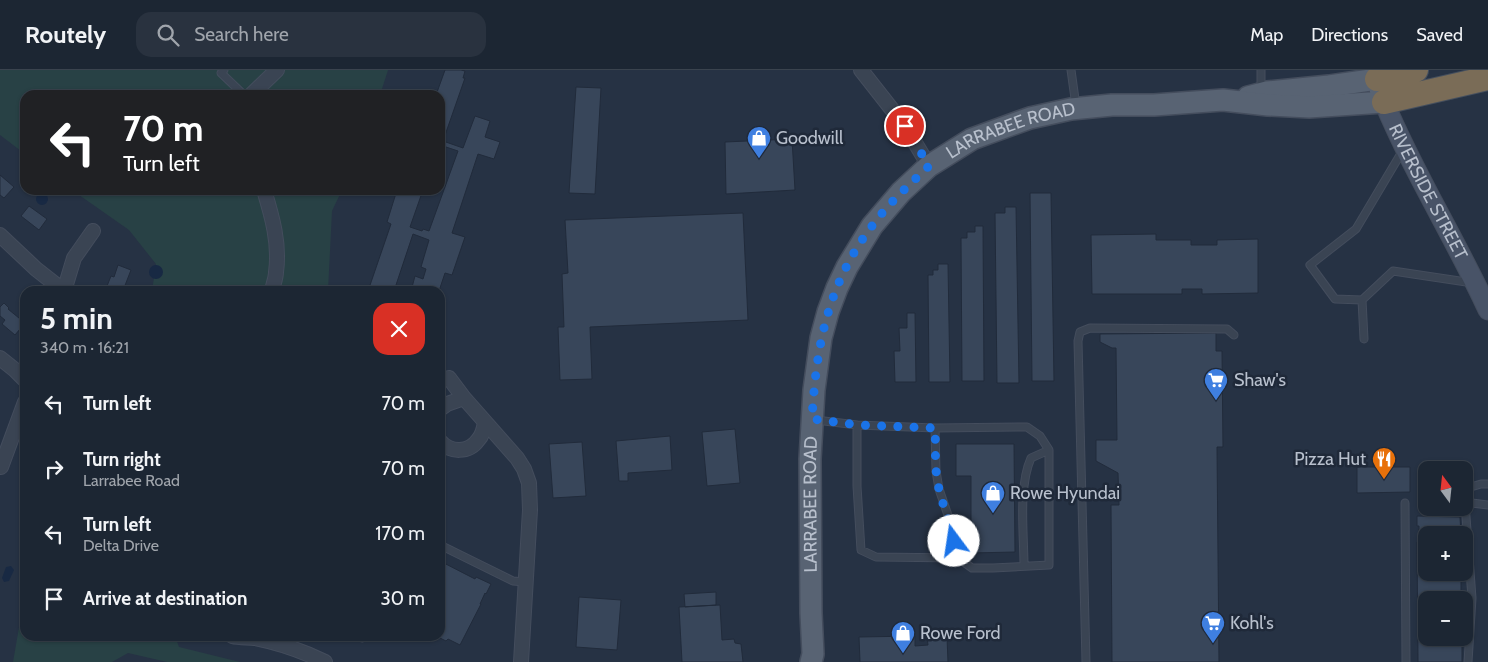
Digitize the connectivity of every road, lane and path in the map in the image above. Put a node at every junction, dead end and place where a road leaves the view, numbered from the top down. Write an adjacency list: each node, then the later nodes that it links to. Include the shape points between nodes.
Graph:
1 (224, 70): 9 (lane, via 221,73)
2 (277, 70): 10 (street)
3 (861, 70): 16 (street, via 905,126)
4 (1071, 70): 14 (lane)
5 (1261, 70): 11 (lane)
6 (1416, 70): 7 (highway)
7 (1376, 75): 11 (main road, LARRABEE ROAD, via 1329,86); 13 (main road, RIVERSIDE STREET)
8 (1488, 78): 13 (highway)
9 (239, 90)
10 (256, 90)
11 (1261, 93): 12 (main road, LARRABEE ROAD)
12 (1232, 101): 13 (main road, LARRABEE ROAD, via 1308,107); 14 (main road, LARRABEE ROAD)
13 (1384, 102): 15 (main road, RIVERSIDE STREET)
14 (1076, 109): 16 (main road, LARRABEE ROAD, via 1030,118 980,136)
15 (1404, 148): 20 (main road, RIVERSIDE STREET); 24 (lane, via 1356,229 1310,265 1335,299)
16 (929, 166): 34 (main road, LARRABEE ROAD, via 872,226 836,288 821,338)
17 (266, 195): 23 (street, via 277,243)
18 (93, 231): 22 (street, via 74,258)
19 (0, 235): 21 (street)
20 (1475, 283): 24 (lane, via 1393,271); 25 (main road, RIVERSIDE STREET)
21 (58, 286)
22 (66, 286)
23 (273, 286)
24 (1362, 300): 27 (lane)
25 (1487, 307)
26 (1234, 335): 55 (lane, via 1227,329 1090,328 1080,332)
27 (1364, 339)
28 (0, 358): 29 (street)
29 (20, 376)
30 (448, 378): 31 (street)
31 (464, 398): 32 (street); 35 (street)
32 (445, 405)
33 (20, 416): 40 (street)
34 (812, 419): 36 (lane); 52 (main road, LARRABEE ROAD, via 809,516)
35 (485, 422): 38 (street, via 474,445 458,450); 50 (street, via 518,458 529,483)
36 (858, 425): 37 (lane); 48 (lane, via 861,550 876,557)
37 (935, 428): 39 (lane, via 1027,427 1040,436); 48 (lane, via 937,480)
38 (445, 446)
39 (1049, 450): 49 (lane, via 1031,458 1028,465 1024,492); 49 (lane, via 1049,565)
40 (1, 467)
41 (1488, 484): 42 (lane)
42 (1473, 486)
43 (1405, 503): 56 (lane)
44 (1473, 503): 45 (lane)
45 (1488, 505)
46 (1466, 516): 57 (lane, via 1472,598)
47 (445, 548): 50 (lane, via 512,581)
48 (958, 558): 49 (lane, via 972,568)
49 (1024, 566)
50 (525, 582): 54 (street)
51 (268, 641): 53 (street, via 295,648)
52 (813, 659)
53 (326, 662)
54 (521, 662)
55 (1086, 662)
56 (1406, 662)
57 (1468, 662)

